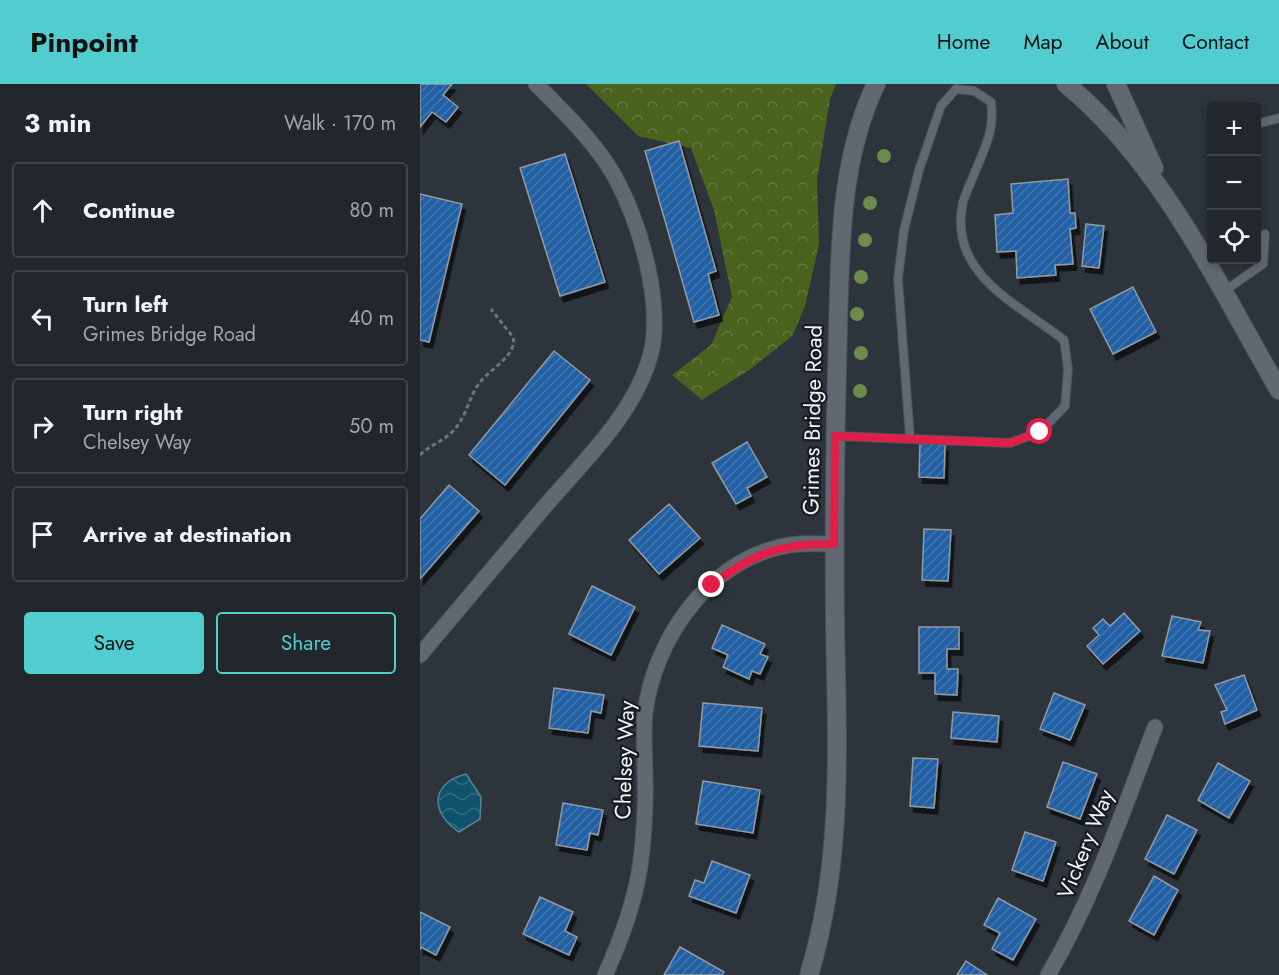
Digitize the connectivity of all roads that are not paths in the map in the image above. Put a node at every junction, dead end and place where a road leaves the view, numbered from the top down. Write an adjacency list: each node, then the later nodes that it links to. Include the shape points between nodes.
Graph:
1 (536, 84): 14 (street, via 568,116 615,176 633,219 653,297 650,354 634,393 607,434)
2 (876, 84): 11 (street, Grimes Bridge Road, via 858,133 847,189 840,259)
3 (1066, 84): 7 (street, via 1103,118 1146,167)
4 (1116, 84): 7 (street)
5 (1279, 118): 6 (lane)
6 (1261, 123)
7 (1174, 210): 9 (street)
8 (1265, 234): 9 (lane, via 1263,264)
9 (1222, 293): 10 (street)
10 (1279, 390)
11 (835, 436): 12 (lane); 13 (street, Grimes Bridge Road)
12 (910, 438): 12 (lane, via 1010,443 1040,432 1065,406 1068,369 1064,340 996,292 977,270 964,246 960,224 963,201 994,120 991,102 974,91 956,89 941,106 904,230 897,279)
13 (834, 544): 16 (street, Chelsey Way, via 780,547 757,555 712,585 675,627 660,656 645,714 645,807 635,895); 17 (street, Grimes Bridge Road, via 836,828 822,928)
14 (420, 655)
15 (1155, 727): 18 (street, Vickery Way, via 1094,886)
16 (605, 975)
17 (809, 975)
18 (1048, 975)

